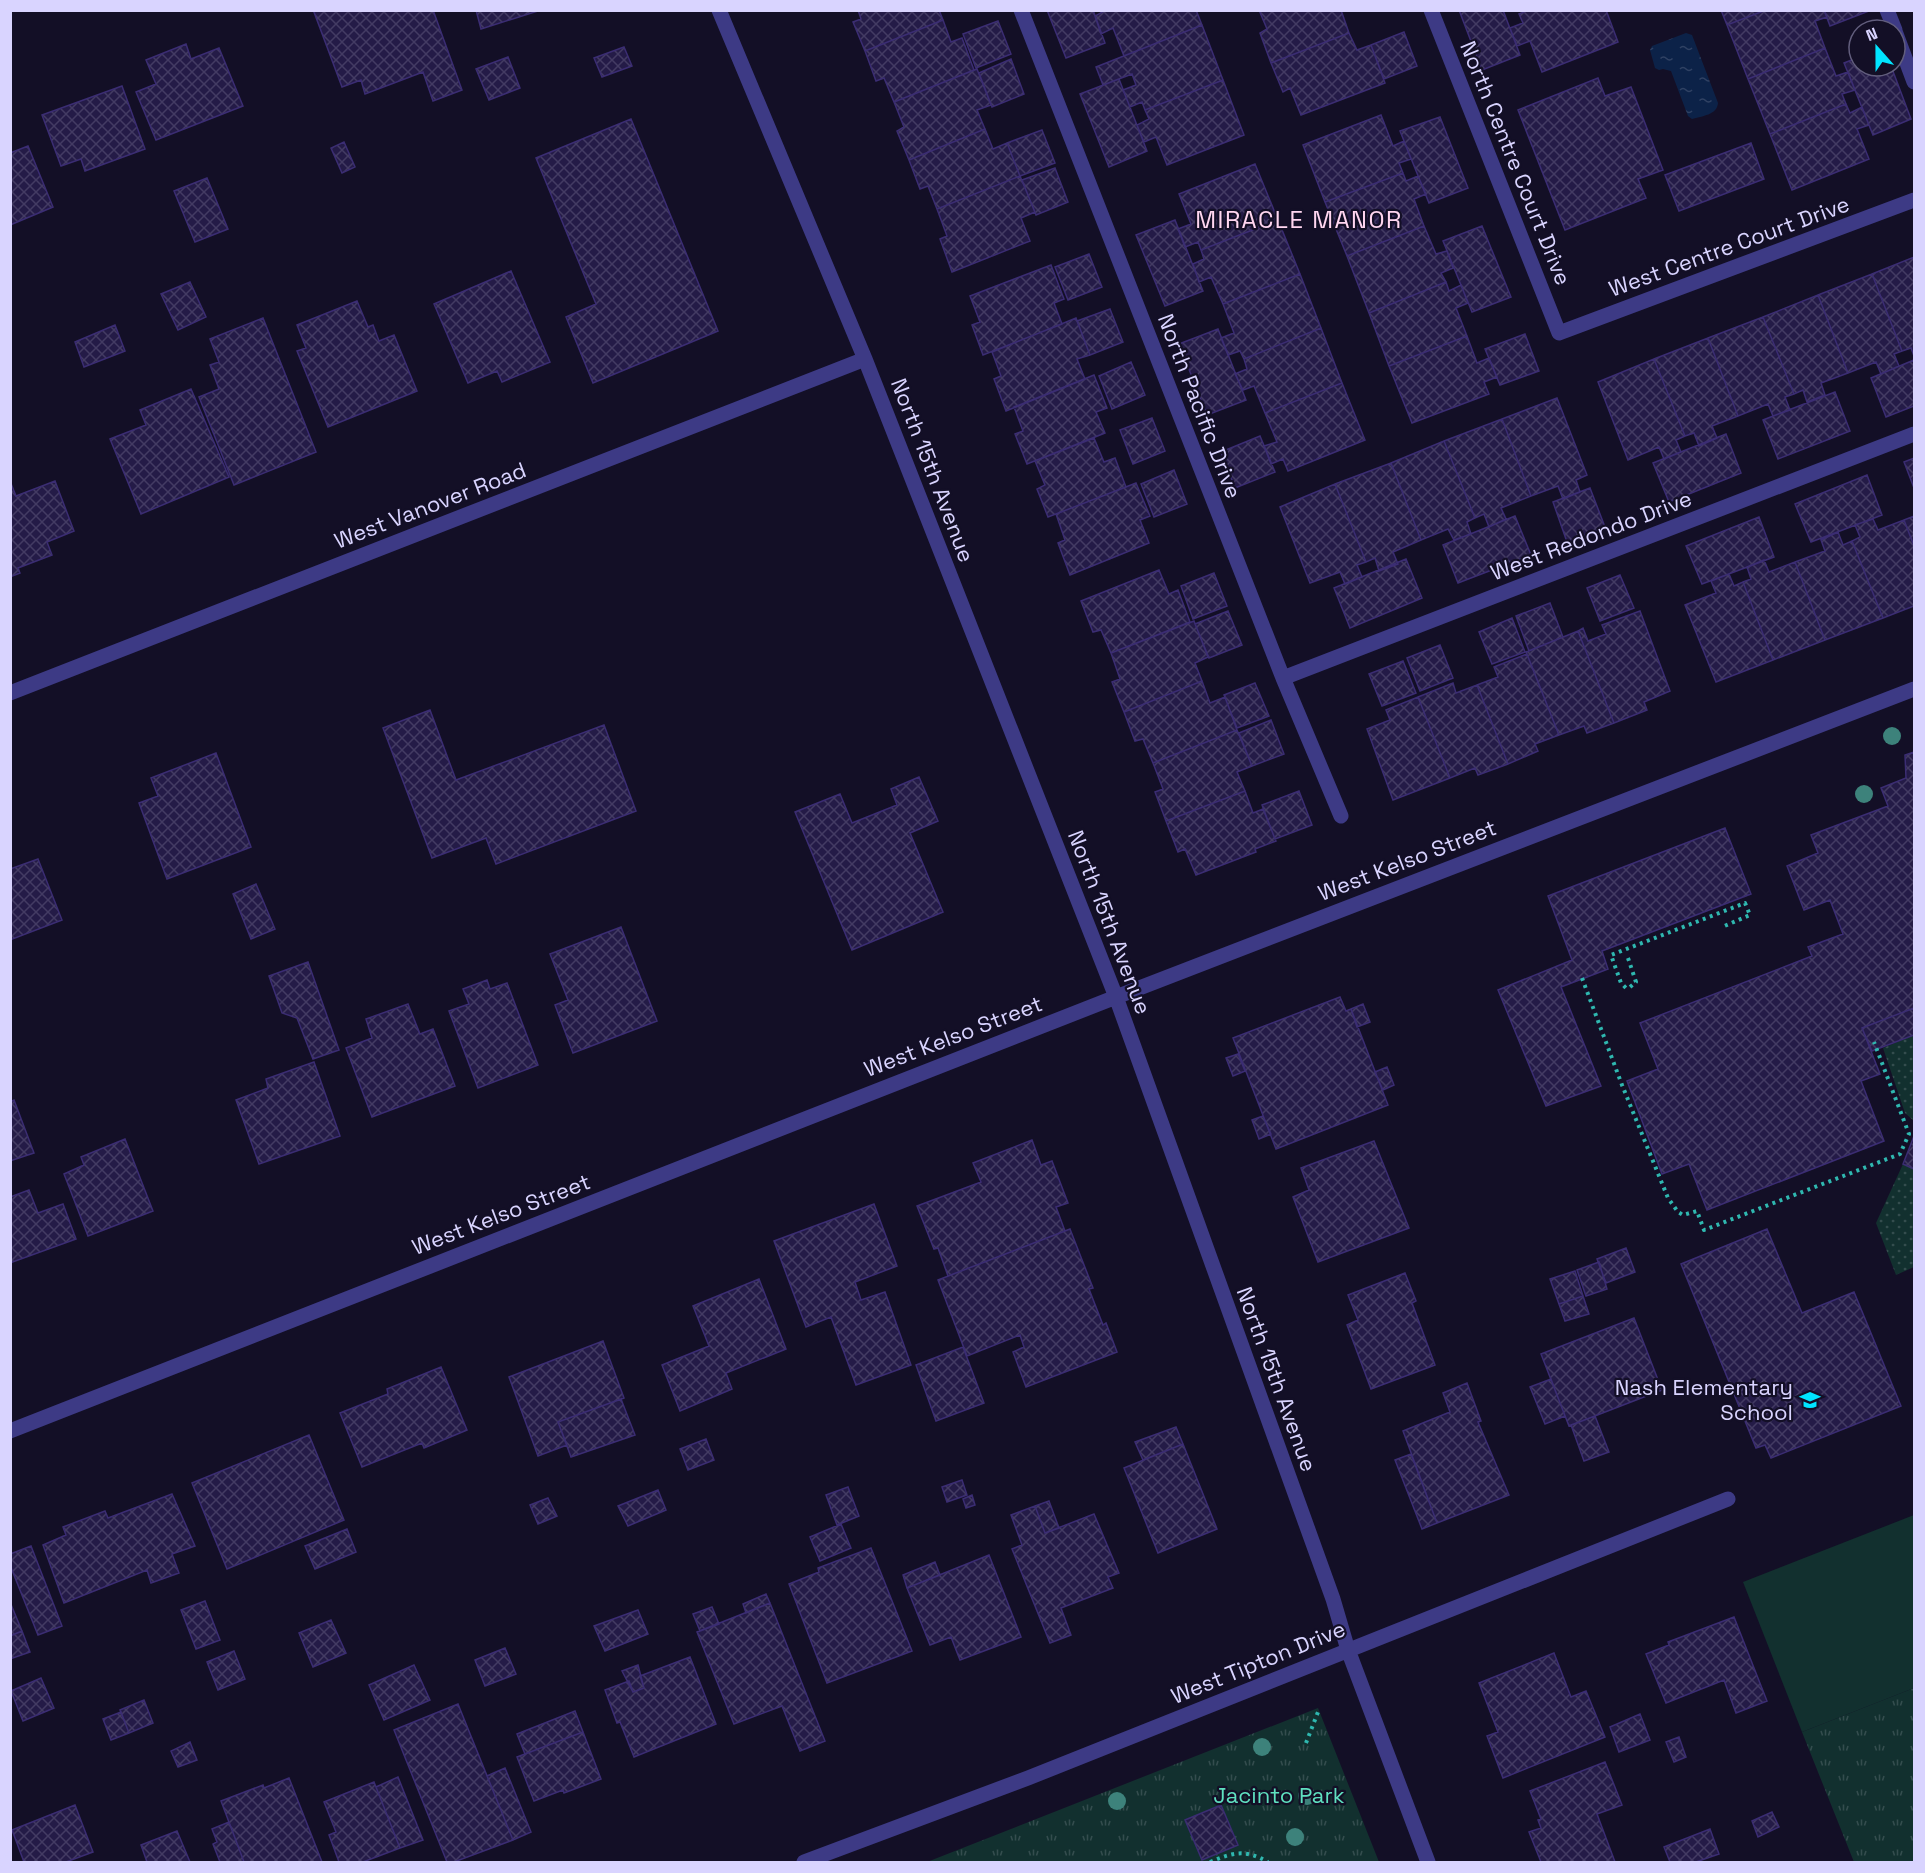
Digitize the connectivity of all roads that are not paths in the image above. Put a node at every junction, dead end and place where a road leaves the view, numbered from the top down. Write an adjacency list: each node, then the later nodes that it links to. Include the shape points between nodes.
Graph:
1 (719, 10): 8 (street, North 15th Avenue)
2 (1021, 10): 10 (street, North Pacific Drive)
3 (1431, 10): 7 (street, North Centre Court Drive)
4 (1907, 63): 5 (street)
5 (1914, 82)
6 (1914, 200): 7 (street, West Centre Court Drive)
7 (1559, 333)
8 (865, 359): 12 (street, West Vanover Road); 14 (street, North 15th Avenue)
9 (1914, 434): 10 (street, West Redondo Drive)
10 (1283, 678): 13 (street, North Pacific Drive)
11 (1914, 688): 14 (street, West Kelso Street)
12 (10, 693)
13 (1341, 816)
14 (1116, 996): 15 (street, West Kelso Street); 17 (street, North 15th Avenue)
15 (10, 1431)
16 (1728, 1499): 17 (street, West Tipton Drive)
17 (1348, 1650): 18 (street, West Tipton Drive); 19 (street, North 15th Avenue)
18 (804, 1863)
19 (1428, 1863)

